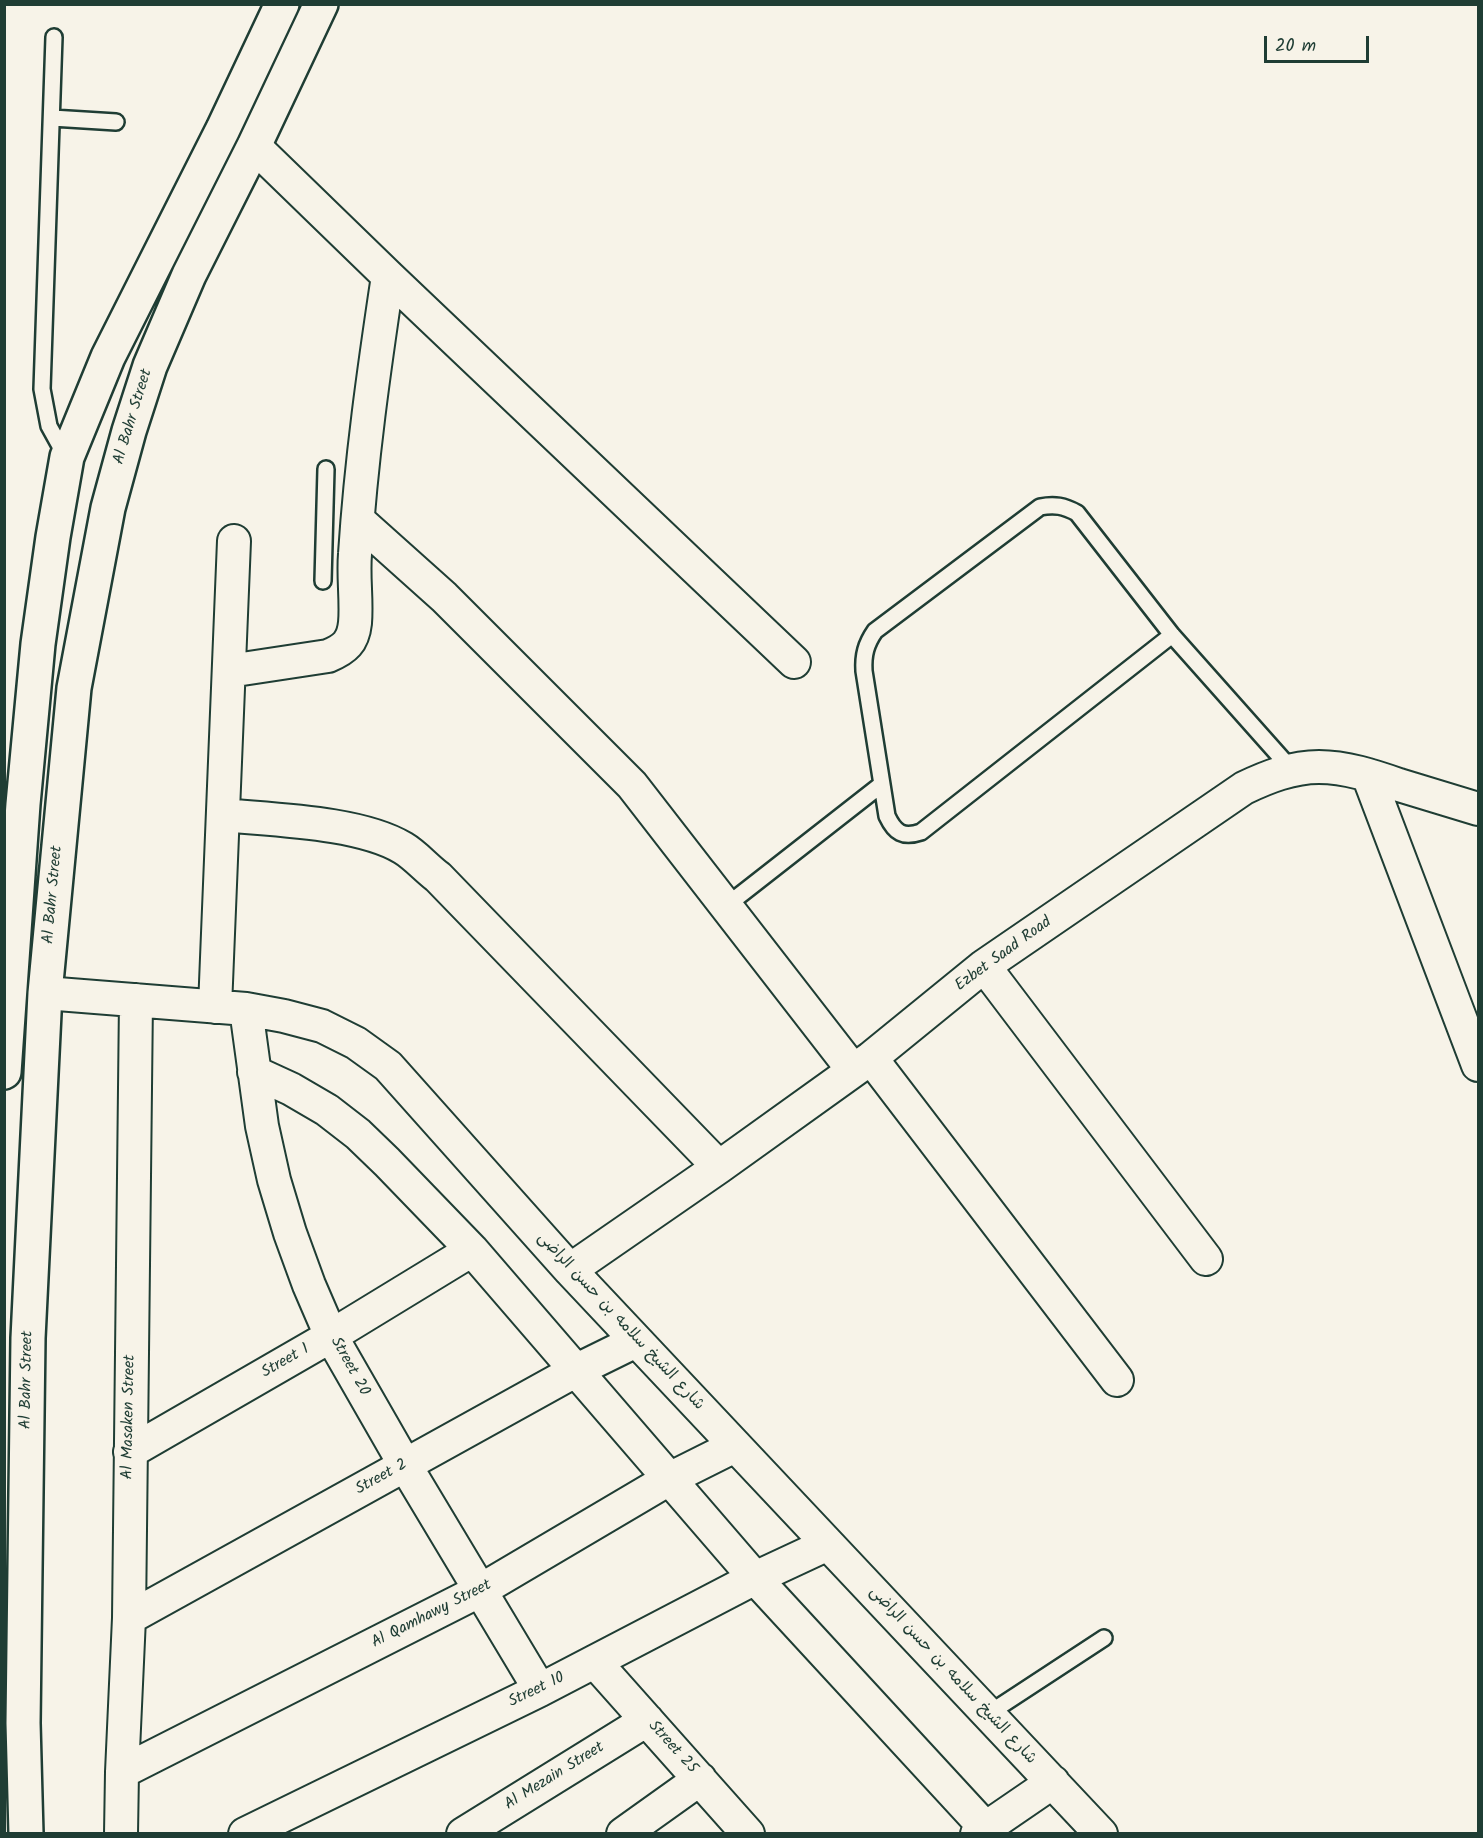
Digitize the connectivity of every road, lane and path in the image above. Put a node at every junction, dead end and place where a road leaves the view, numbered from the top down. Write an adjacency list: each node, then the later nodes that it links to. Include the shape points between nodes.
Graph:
1 (282, 4): 8 (street, via 108,357)
2 (321, 4): 6 (street, Al Bahr Street)
3 (54, 37): 4 (lane)
4 (52, 118): 5 (lane); 8 (lane, via 42,389 49,426)
5 (116, 122)
6 (254, 146): 7 (street); 11 (street, Al Bahr Street, via 189,275 150,366)
7 (387, 276): 12 (street, via 363,444); 17 (street)
8 (67, 457): 10 (street)
9 (326, 469): 13 (lane)
10 (60, 495): 11 (street); 32 (street, via 38,644)
11 (108, 508): 26 (street, Al Bahr Street, via 74,688)
12 (357, 530): 13 (lane); 18 (street, via 355,623 342,650 328,656); 24 (street, via 444,597 632,785)
13 (324, 538): 15 (lane)
14 (234, 541): 18 (street)
15 (323, 581)
16 (1172, 635): 19 (lane); 21 (lane, via 921,832 900,833 891,826); 21 (lane, via 1077,513 1066,507 1041,507 868,640 864,671)
17 (794, 662)
18 (229, 671): 23 (street)
19 (1292, 770): 20 (street, Ezbet Saad Road, via 1317,767); 25 (street, Ezbet Saad Road, via 1244,788)
20 (1368, 775): 22 (street, Ezbet Saad Road); 31 (street)
21 (882, 784): 24 (lane)
22 (1479, 809)
23 (223, 815): 28 (street); 34 (street, via 336,827 376,835 403,848 438,877)
24 (726, 906): 30 (street)
25 (984, 966): 30 (street, Ezbet Saad Road); 36 (street)
26 (45, 993): 27 (street, شارع الشيخ سلامه بن حسن الراضى); 59 (street, Al Bahr Street, via 28,1338 23,1723)
27 (136, 1000): 28 (street, شارع الشيخ سلامه بن حسن الراضى); 43 (street, Al Masaken Street)
28 (215, 1007): 29 (street, شارع الشيخ سلامه بن حسن الراضى)
29 (246, 1009): 33 (street, Street 20); 37 (street, شارع الشيخ سلامه بن حسن الراضى, via 322,1026 356,1043 388,1066)
30 (862, 1064): 34 (street, Ezbet Saad Road); 41 (street)
31 (1479, 1065)
32 (4, 1072)
33 (254, 1072): 35 (street, via 327,1110 358,1134); 38 (street, Street 20, via 274,1180 309,1285)
34 (719, 1167): 37 (street, Ezbet Saad Road)
35 (472, 1250): 38 (street, Street 1); 40 (street)
36 (1206, 1259)
37 (570, 1270): 39 (street, شارع الشيخ سلامه بن حسن الراضى)
38 (331, 1336): 43 (street, Street 1); 44 (street, Street 20)
39 (636, 1341): 40 (street, Street 2); 42 (street, شارع الشيخ سلامه بن حسن الراضى)
40 (575, 1371): 44 (street, Street 2); 45 (street)
41 (1117, 1380)
42 (735, 1446): 45 (street, Al Qamhawy Street); 46 (street, شارع الشيخ سلامه بن حسن الراضى)
43 (130, 1452): 49 (street, Al Masaken Street)
44 (405, 1465): 48 (street, Street 20); 49 (street, Street 2)
45 (669, 1479): 47 (street); 48 (street, Al Qamhawy Street)
46 (828, 1544): 47 (street, Street 10); 53 (street, شارع الشيخ سلامه بن حسن الراضى)
47 (754, 1578): 51 (street, Street 10); 58 (street)
48 (481, 1590): 52 (street, Street 20); 55 (street, Al Qamhawy Street)
49 (129, 1618): 55 (street, Al Masaken Street)
50 (1104, 1638): 53 (lane)
51 (595, 1662): 52 (street, Street 10); 54 (street, Street 25)
52 (540, 1690): 61 (street, Street 10)
53 (988, 1714): 57 (street, شارع الشيخ سلامه بن حسن الراضى)
54 (647, 1720): 56 (street, Street 25); 62 (street, Al Mezain Street)
55 (122, 1772): 60 (street, Al Masaken Street)
56 (700, 1779): 63 (street); 64 (street, Street 25)
57 (1053, 1782): 58 (street); 65 (street, شارع الشيخ سلامه بن حسن الراضى)
58 (984, 1832)
59 (26, 1833)
60 (122, 1833)
61 (245, 1833)
62 (463, 1833)
63 (623, 1833)
64 (748, 1833)
65 (1101, 1833)

